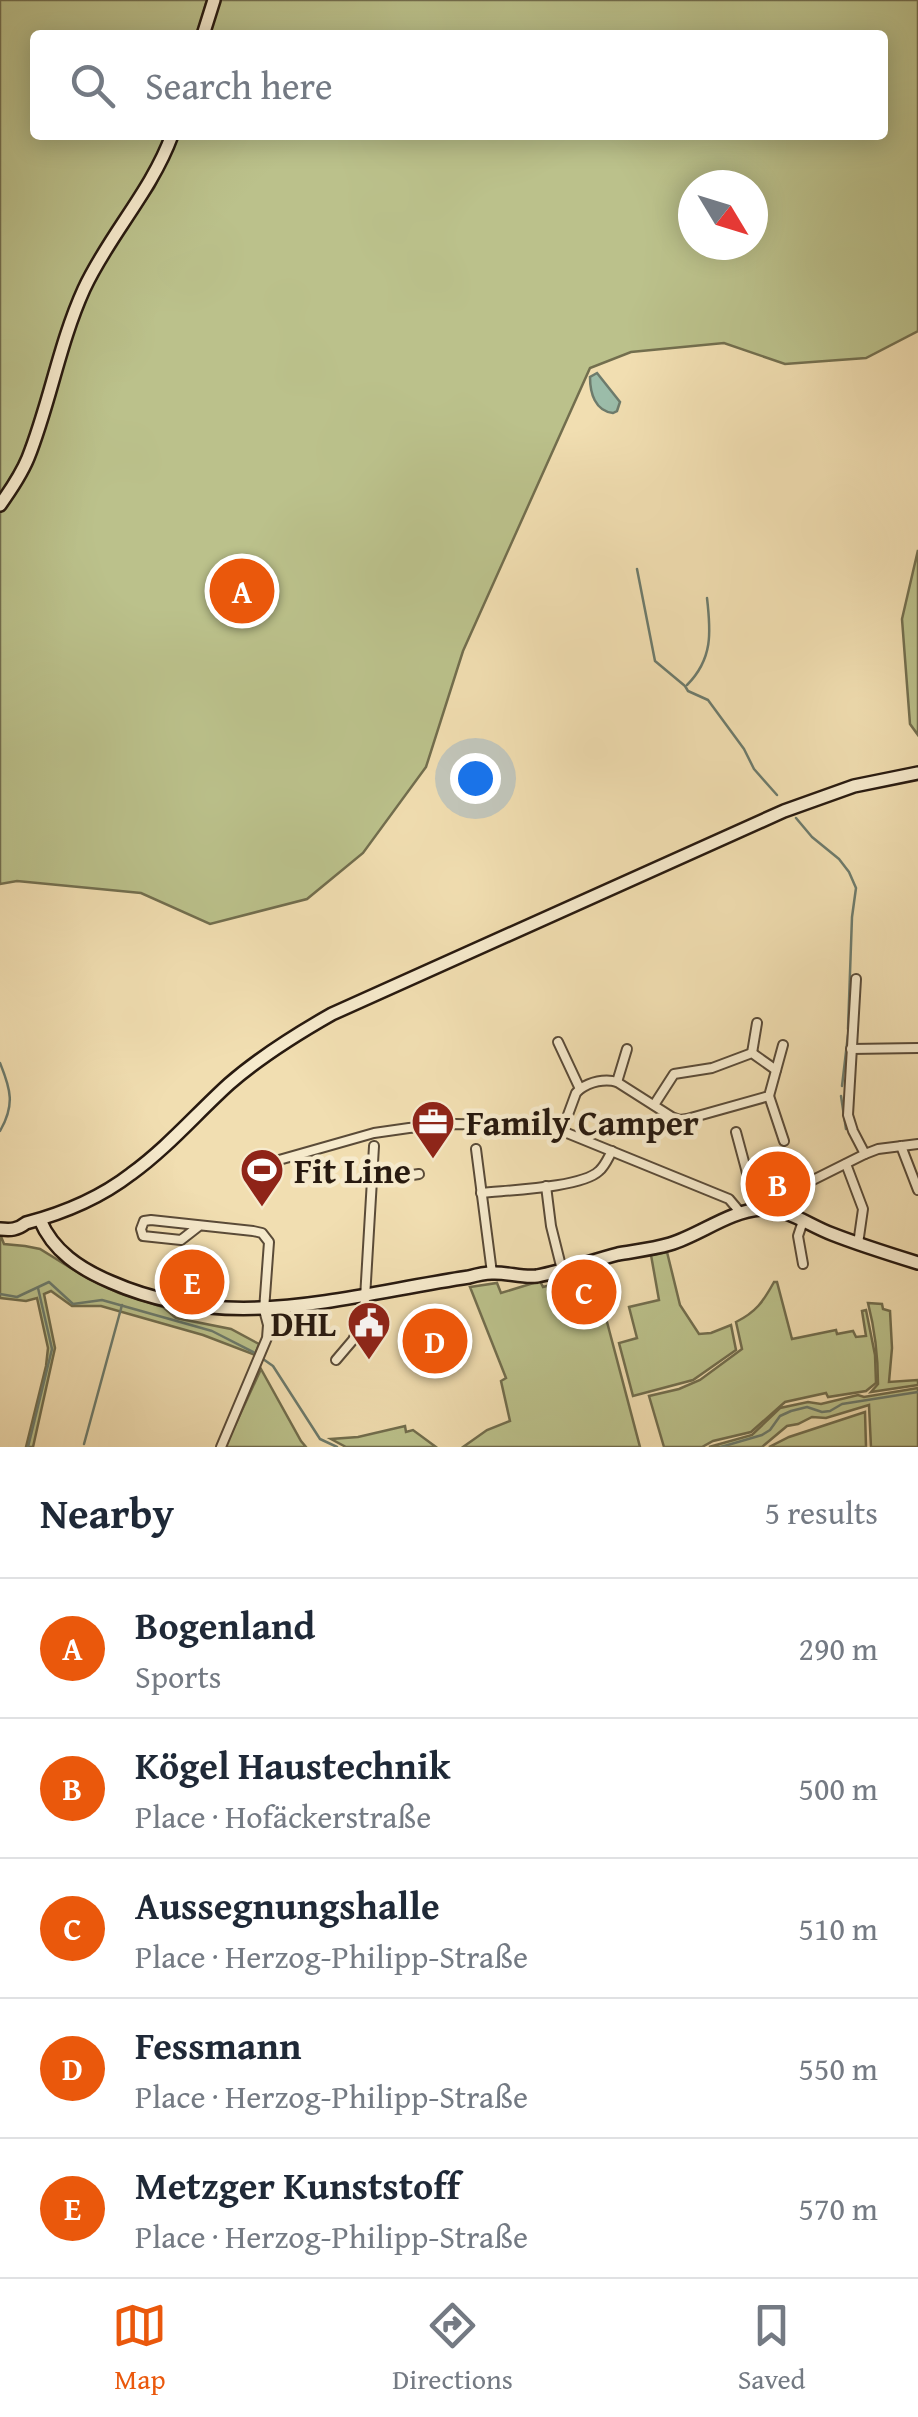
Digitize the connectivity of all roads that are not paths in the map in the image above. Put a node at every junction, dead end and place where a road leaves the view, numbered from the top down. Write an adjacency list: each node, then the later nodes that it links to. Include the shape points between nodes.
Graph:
1 (214, 0): 2 (street)
2 (205, 30)
3 (170, 140): 4 (street, via 86,285 26,462)
4 (0, 505)
5 (918, 773): 38 (street, via 800,805 332,1014 243,1073 132,1174)
6 (856, 980): 12 (street)
7 (757, 1023): 13 (street)
8 (558, 1042): 16 (street)
9 (783, 1045): 14 (street)
10 (918, 1048): 12 (street)
11 (627, 1049): 15 (street)
12 (851, 1049): 27 (street, via 848,1115)
13 (752, 1053): 14 (street); 18 (street, via 674,1074)
14 (776, 1070): 17 (street)
15 (617, 1082): 16 (street); 18 (street)
16 (580, 1088): 19 (street)
17 (770, 1096): 18 (street, via 680,1120); 21 (street)
18 (654, 1105)
19 (562, 1131): 26 (street); 28 (street, via 410,1128)
20 (736, 1132): 36 (street)
21 (784, 1141)
22 (918, 1144): 24 (street)
23 (374, 1146): 31 (street)
24 (901, 1146): 27 (street); 33 (street)
25 (476, 1149): 34 (street)
26 (612, 1151): 32 (street, via 597,1174); 37 (street, via 729,1198)
27 (865, 1154): 29 (street)
28 (279, 1160)
29 (846, 1164): 35 (street, via 785,1194); 42 (street, via 863,1209)
30 (419, 1174): 31 (street)
31 (371, 1181): 47 (street)
32 (546, 1186): 34 (street); 45 (street)
33 (918, 1190)
34 (481, 1192): 46 (street)
35 (776, 1209): 36 (street); 39 (street)
36 (757, 1210): 37 (street)
37 (740, 1212): 45 (street, via 668,1244)
38 (38, 1220): 41 (street); 48 (street, via 61,1252 152,1298)
39 (803, 1221): 42 (street); 44 (street)
40 (199, 1226): 40 (street, via 181,1240 143,1236 141,1229 152,1220); 48 (street, via 266,1237)
41 (0, 1229)
42 (858, 1244): 43 (street)
43 (918, 1263)
44 (803, 1264)
45 (562, 1270): 46 (street)
46 (492, 1273): 47 (street)
47 (364, 1296): 48 (street); 49 (street, via 362,1323)
48 (264, 1310): 50 (street, via 264,1348)
49 (336, 1360)
50 (222, 1447)

